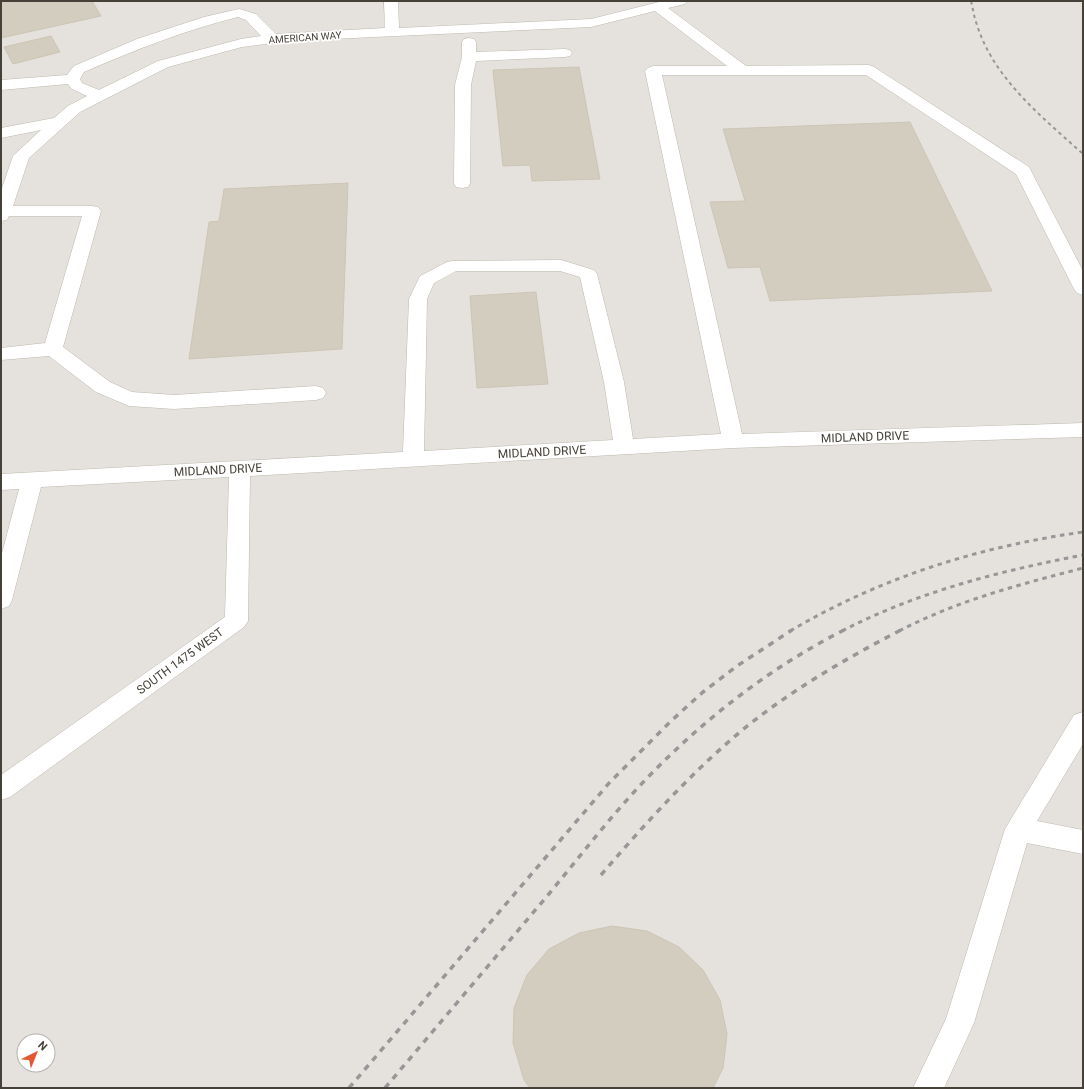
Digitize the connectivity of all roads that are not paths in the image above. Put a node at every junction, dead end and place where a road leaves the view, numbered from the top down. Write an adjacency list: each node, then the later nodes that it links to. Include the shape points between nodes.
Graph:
1 (391, 1): 7 (street)
2 (680, 1): 4 (street, AMERICAN WAY)
3 (222, 4): 5 (street)
4 (658, 7): 6 (street, AMERICAN WAY, via 591,23); 11 (street)
5 (239, 13): 8 (street, via 251,17); 12 (street, via 142,42 79,69)
6 (469, 29): 7 (street, AMERICAN WAY); 10 (street)
7 (392, 32): 8 (street, AMERICAN WAY)
8 (272, 39): 14 (street, AMERICAN WAY, via 241,43 163,64)
9 (565, 53): 10 (street)
10 (470, 57): 17 (street, via 463,85)
11 (743, 71): 19 (street, via 869,70 1023,171); 24 (street, via 653,71)
12 (72, 79): 13 (street); 14 (street, via 77,86)
13 (1, 85)
14 (100, 96): 15 (street, AMERICAN WAY, via 74,109)
15 (60, 121): 16 (street); 18 (street, AMERICAN WAY, via 21,156)
16 (1, 133)
17 (462, 183)
18 (2, 209): 20 (street, via 92,211)
19 (1083, 289)
20 (53, 349): 21 (street); 22 (street, via 103,387 129,399 174,402)
21 (1, 354)
22 (316, 392)
23 (1083, 430): 24 (street, MIDLAND DRIVE)
24 (733, 441): 25 (street, MIDLAND DRIVE)
25 (624, 447): 26 (street, MIDLAND DRIVE); 26 (street, via 614,382 588,274 561,265 453,266 426,280 418,299)
26 (413, 459): 27 (street, MIDLAND DRIVE)
27 (240, 469): 28 (street, MIDLAND DRIVE); 32 (street, SOUTH 1475 WEST, via 236,621)
28 (32, 480): 29 (street, MIDLAND DRIVE); 30 (street)
29 (1, 482)
30 (1, 600)
31 (1083, 722): 33 (street)
32 (1, 789)
33 (1018, 829): 34 (street); 35 (street, via 959,1023)
34 (1083, 842)
35 (928, 1088)

